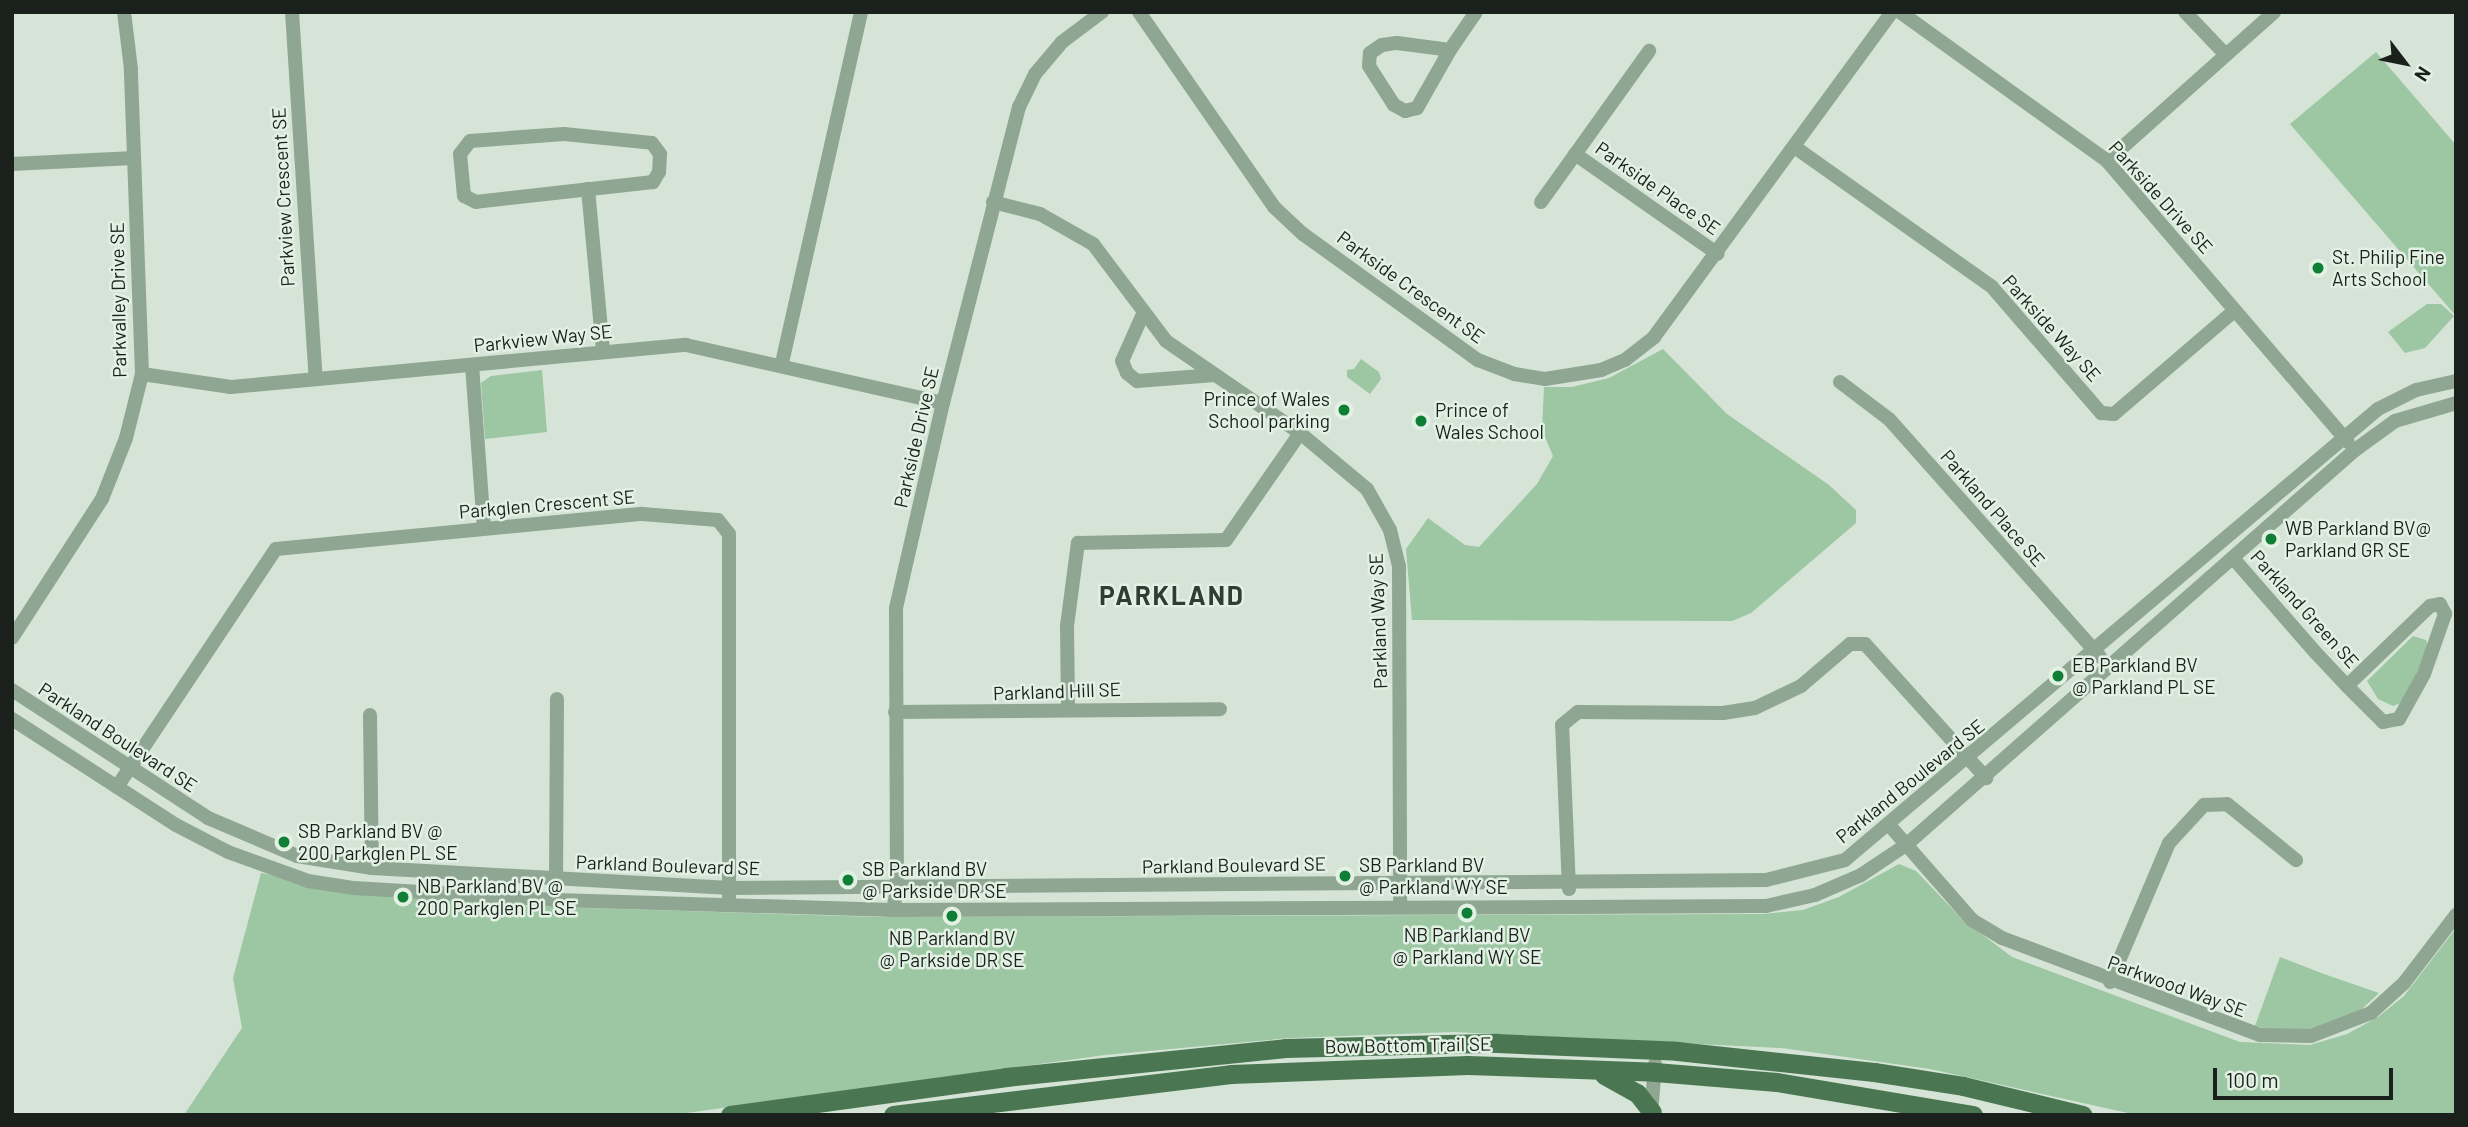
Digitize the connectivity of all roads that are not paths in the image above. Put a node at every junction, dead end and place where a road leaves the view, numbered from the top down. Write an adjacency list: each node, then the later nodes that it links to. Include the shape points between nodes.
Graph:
1 (124, 12): 16 (street, Parkvalley Drive SE)
2 (292, 12): 30 (street, Parkview Crescent SE)
3 (861, 12): 26 (street)
4 (1102, 12): 20 (street, Parkside Drive SE, via 1062,42 1035,74 1018,107)
5 (1139, 12): 22 (street, Parkside Crescent SE, via 1274,207 1303,234 1478,360 1514,374 1545,379 1613,365 1654,338)
6 (1476, 12): 11 (street)
7 (1892, 12): 14 (street, Parkside Crescent SE)
8 (1900, 12): 17 (street, Parkside Drive SE)
9 (2185, 12): 13 (street)
10 (2274, 12): 13 (street)
11 (1450, 50): 11 (street, via 1382,45 1370,53 1369,66 1394,105 1405,111 1417,108 1427,98)
12 (1649, 51): 15 (street, Parkside Place SE)
13 (2225, 54): 17 (street)
14 (1796, 148): 22 (street, Parkside Crescent SE); 23 (street, Parkside Way SE, via 1992,287 2101,413 2114,414)
15 (1575, 154): 21 (street, Parkside Place SE); 22 (street, Parkside Place SE)
16 (134, 158): 18 (street); 28 (street, Parkvalley Drive SE)
17 (2107, 161): 23 (street, Parkside Drive SE)
18 (12, 164)
19 (588, 189): 19 (street, via 476,202 464,196 460,154 470,141 564,134 652,143 660,154 653,182); 25 (street)
20 (993, 202): 24 (street, Parkland Way SE, via 1074,229 1093,244); 34 (street, Parkside Drive SE)
21 (1541, 202)
22 (1718, 254)
23 (2234, 310): 38 (street, Parkside Drive SE)
24 (1143, 314): 29 (street, Parkland Way SE, via 1166,341); 29 (street, via 1122,361 1127,373 1137,381)
25 (603, 350): 26 (street, Parkview Way SE, via 686,345); 27 (street, Parkview Way SE)
26 (782, 363): 34 (street, Parkview Way SE)
27 (472, 365): 30 (street, Parkview Way SE); 40 (street)
28 (142, 374): 30 (street, Parkview Way SE, via 231,387); 42 (street, Parkvalley Drive SE, via 126,438 102,499)
29 (1215, 375): 37 (street, Parkland Way SE)
30 (316, 379)
31 (2456, 381): 33 (street, Parkland Boulevard SE)
32 (1840, 382): 43 (street, Parkland Place SE, via 1889,419)
33 (2416, 390): 36 (street); 38 (street, Parkland Boulevard SE, via 2378,409)
34 (943, 403): 50 (street, Parkside Drive SE, via 896,608)
35 (2456, 404): 36 (street, Parkland Boulevard SE)
36 (2423, 411): 39 (street, Parkland Boulevard SE, via 2395,421)
37 (1300, 433): 48 (street, via 1226,540 1078,543 1067,626); 63 (street, Parkland Way SE, via 1367,489 1395,547 1400,591)
38 (2343, 437): 39 (street, Parkside Drive SE); 43 (street, Parkland Boulevard SE)
39 (2354, 450): 41 (street, Parkland Boulevard SE)
40 (484, 528): 54 (street, Parkglen Crescent SE, via 276,550); 64 (street, Parkglen Crescent SE, via 666,513 718,520 729,534)
41 (2234, 558): 44 (street, Parkland Boulevard SE); 45 (street, Parkland Green SE)
42 (12, 638)
43 (2094, 651): 44 (street, Parkland Place SE); 53 (street, Parkland Boulevard SE)
44 (2109, 667): 55 (street, Parkland Boulevard SE)
45 (2347, 686): 45 (street, Parkland Green SE, via 2383,722 2399,719 2424,674 2445,614 2440,604 2430,606)
46 (12, 690): 54 (street, Parkland Boulevard SE)
47 (557, 699): 61 (street)
48 (1068, 707): 49 (street, Parkland Hill SE); 50 (street, Parkland Hill SE)
49 (1220, 709)
50 (895, 712): 65 (street, Parkside Drive SE)
51 (370, 715): 60 (street)
52 (12, 719): 56 (street, Parkland Boulevard SE)
53 (1969, 760): 55 (street); 57 (street, Parkland Boulevard SE); 62 (street, via 1865,644 1850,644 1801,686 1755,708 1723,713 1578,712 1562,725)
54 (129, 769): 56 (street, Parkglen Crescent SE); 60 (street, Parkland Boulevard SE, via 208,818 296,856)
55 (1986, 778): 58 (street, Parkland Boulevard SE)
56 (117, 787): 66 (street, Parkland Boulevard SE, via 228,852 307,881)
57 (1890, 825): 58 (street, Parkwood Way SE); 62 (street, Parkland Boulevard SE, via 1845,860 1766,880)
58 (1906, 845): 67 (street, Parkland Boulevard SE, via 1861,875 1815,895 1766,906); 72 (street, Parkwood Way SE, via 1972,920 2002,938)
59 (2296, 860): 72 (street, via 2227,804 2204,805 2169,843)
60 (372, 868): 61 (street, Parkland Boulevard SE)
61 (557, 879): 64 (street, Parkland Boulevard SE); 66 (street)
62 (1569, 882): 63 (street, Parkland Boulevard SE); 67 (street)
63 (1401, 883): 65 (street, Parkland Boulevard SE); 69 (street, Parkland Way SE)
64 (730, 888): 65 (street, Parkland Boulevard SE); 68 (street, Parkglen Crescent SE)
65 (897, 889): 70 (street, Parkside Drive SE)
66 (556, 900): 68 (street, Parkland Boulevard SE)
67 (1569, 904): 69 (street, Parkland Boulevard SE)
68 (729, 905): 70 (street, Parkland Boulevard SE)
69 (1399, 907): 70 (street, Parkland Boulevard SE)
70 (893, 909)
71 (2456, 915): 72 (street, Parkwood Way SE, via 2404,983 2371,1013 2311,1036 2246,1032)
72 (2110, 982)
73 (1656, 1050): 75 (street); 77 (main road, Bow Bottom Trail SE, via 1497,1043 1285,1048 1006,1077); 80 (main road, Bow Bottom Trail SE, via 1964,1086)
74 (1593, 1072): 75 (main road, Bow Bottom Trail SE); 76 (main road, via 1624,1084); 78 (main road, Bow Bottom Trail SE, via 1468,1065 1245,1074)
75 (1655, 1072): 76 (street); 79 (main road, Bow Bottom Trail SE, via 1777,1082)
76 (1652, 1113)
77 (730, 1115)
78 (893, 1115)
79 (1973, 1115)
80 (2083, 1115)

